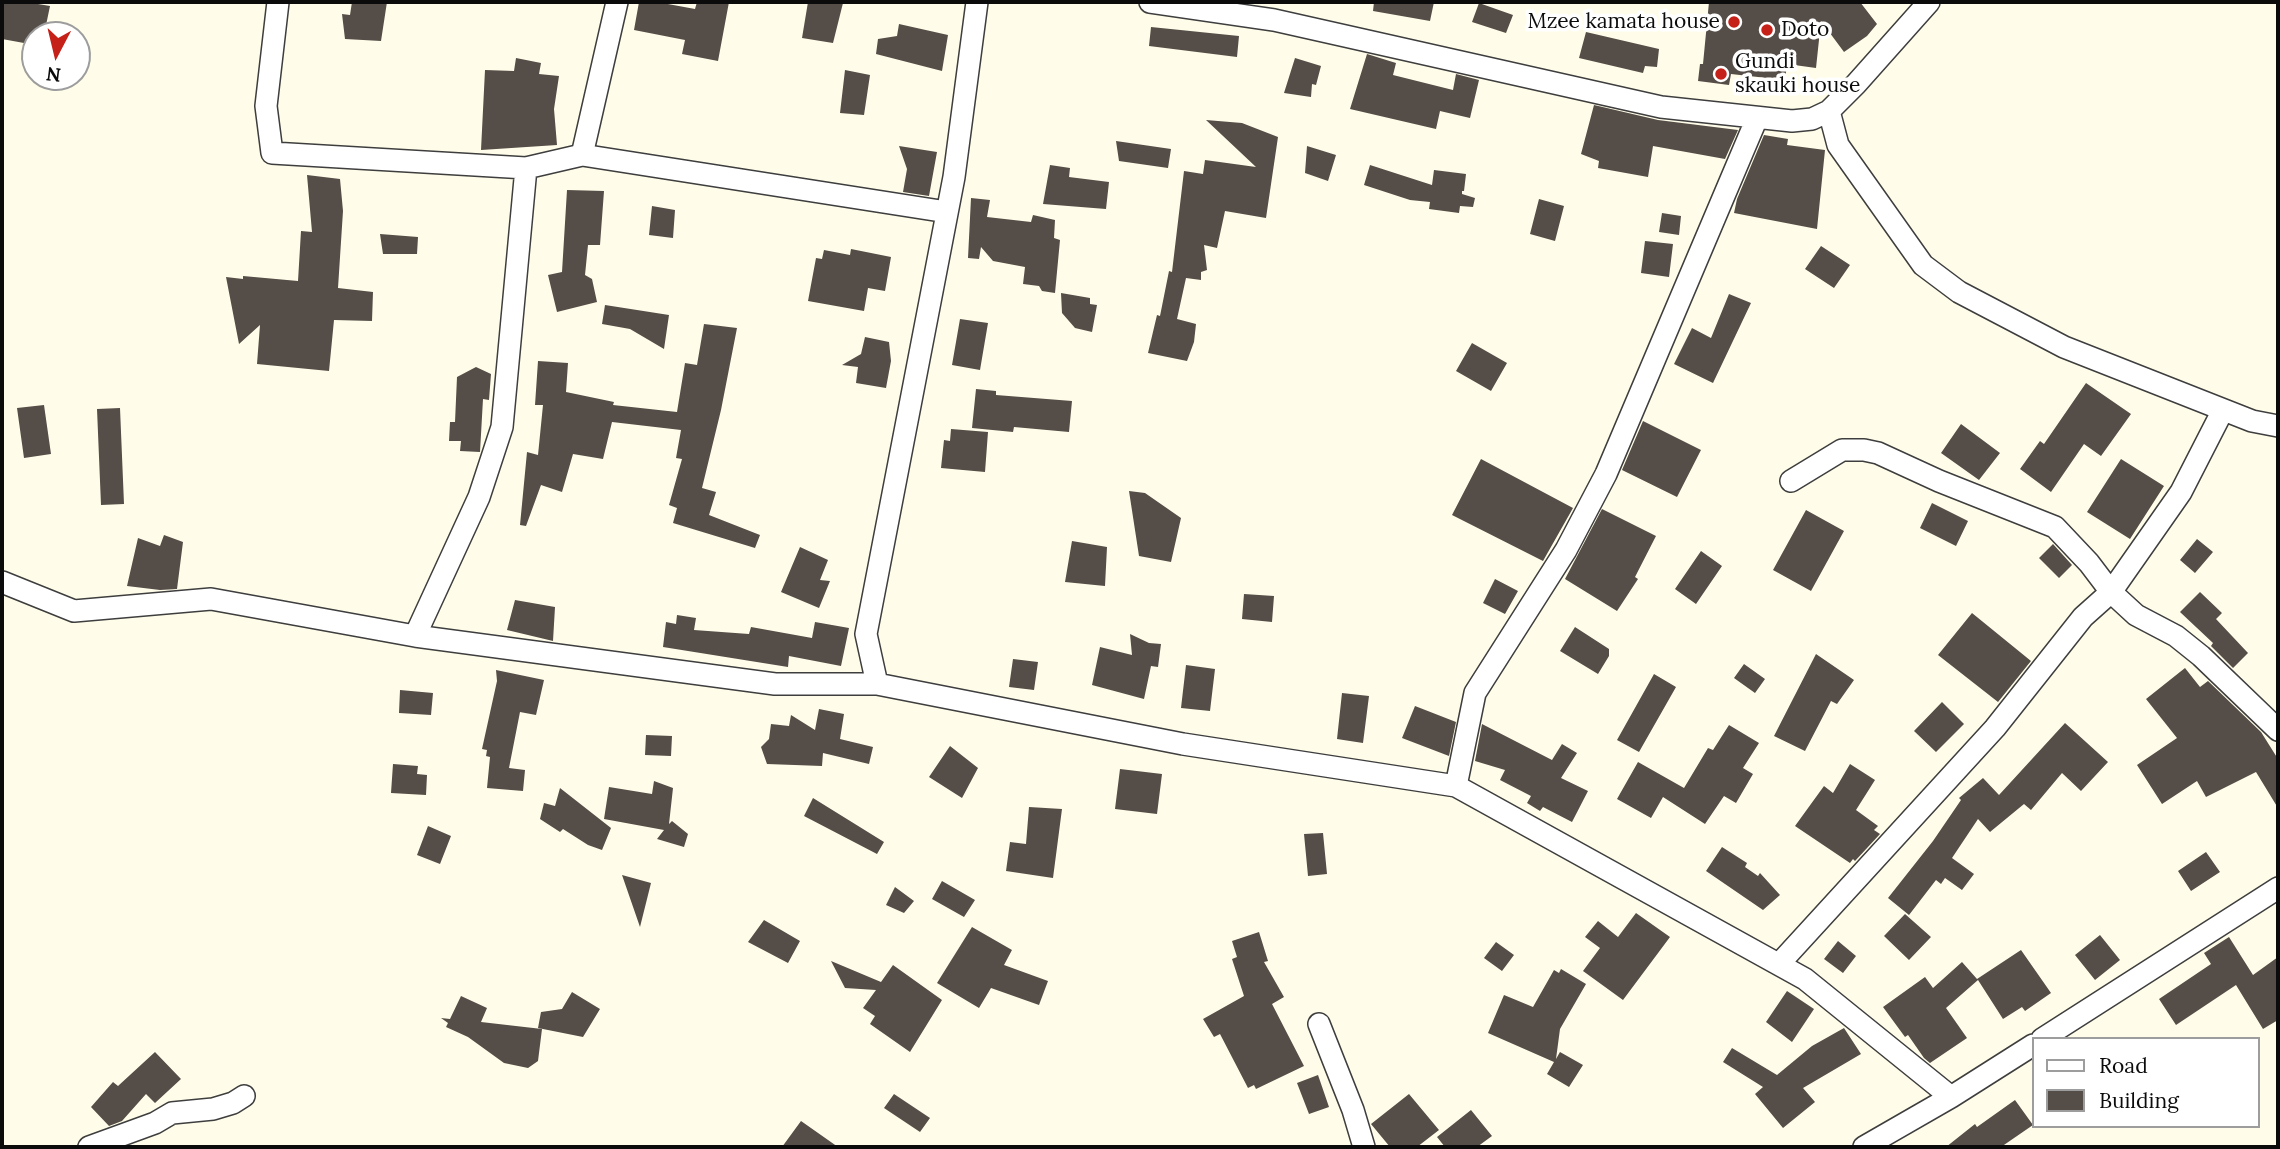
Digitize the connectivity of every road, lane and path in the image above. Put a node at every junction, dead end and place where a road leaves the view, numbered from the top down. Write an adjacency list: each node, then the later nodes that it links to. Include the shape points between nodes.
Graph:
1 (278, 2): 9 (street, via 266,106 272,153)
2 (617, 2): 8 (street)
3 (977, 2): 10 (street)
4 (1150, 2): 7 (street, via 1274,20 1661,107)
5 (1929, 2): 6 (street)
6 (1829, 111): 7 (street, via 1802,120); 11 (street, via 1838,145 1923,265 1959,292 2064,346)
7 (1757, 118): 19 (street, via 1606,474 1566,550 1475,693)
8 (582, 155): 9 (street); 10 (street)
9 (526, 168): 16 (street, via 502,427 479,497)
10 (947, 212): 17 (street, via 866,634)
11 (2223, 410): 12 (street); 15 (street, via 2181,492)
12 (2278, 426)
13 (1791, 481): 15 (street, via 1842,450 1878,453 2055,527)
14 (2, 582): 16 (street, via 74,611 211,599)
15 (2111, 592): 18 (street, via 2136,615 2202,656); 21 (street, via 2083,617 1995,727)
16 (415, 636): 17 (street, via 775,684)
17 (877, 684): 19 (street, via 1183,744)
18 (2278, 730)
19 (1456, 786): 21 (street)
20 (2278, 888): 23 (street)
21 (1779, 964): 26 (street, via 1805,979)
22 (1319, 1024): 28 (street)
23 (2045, 1037)
24 (2032, 1046): 26 (street)
25 (244, 1096): 27 (street, via 213,1109 172,1113)
26 (1951, 1097): 29 (street)
27 (89, 1147)
28 (1364, 1147)
29 (1864, 1147)

